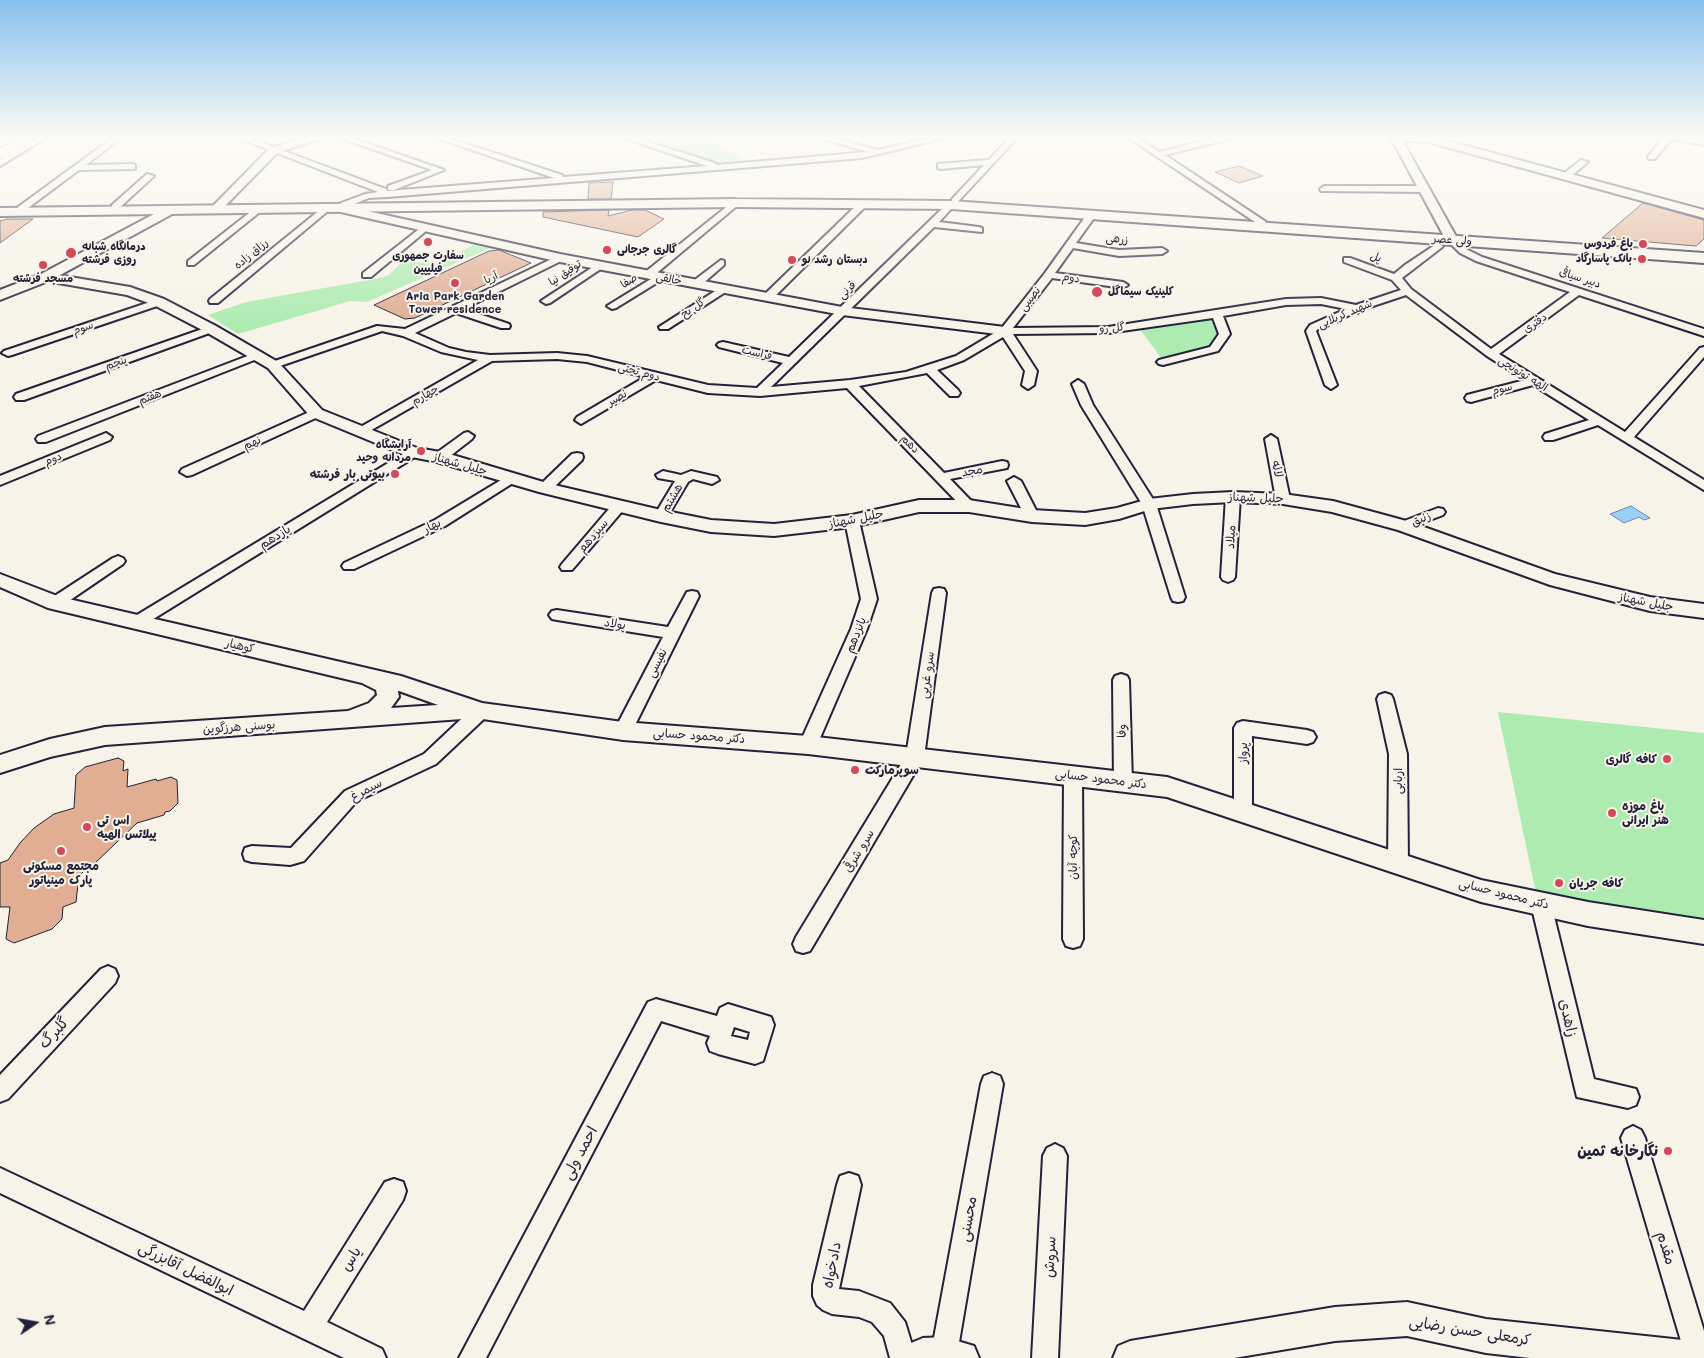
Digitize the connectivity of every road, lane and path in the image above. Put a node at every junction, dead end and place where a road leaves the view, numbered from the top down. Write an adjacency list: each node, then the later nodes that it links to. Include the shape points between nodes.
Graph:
1 (34, 199): 15 (street)
2 (124, 199): 13 (street)
3 (226, 199): 12 (street)
4 (358, 199): 14 (street, رزاق زاده)
5 (956, 199): 10 (street, قرنی)
6 (1227, 199): 21 (street)
7 (1427, 199): 25 (street)
8 (1651, 199): 19 (main road)
9 (735, 203): 11 (main road, ولی عصر); 14 (main road, ولی عصر); 37 (street, صفا)
10 (953, 203): 11 (main road, ولی عصر); 14 (main road, ولی عصر, via 740,200); 20 (main road, ولی عصر); 21 (main road, ولی عصر); 22 (street, قرنی)
11 (862, 205): 46 (street)
12 (219, 206): 13 (main road, ولی عصر); 14 (main road, ولی عصر)
13 (115, 207): 15 (main road, ولی عصر)
14 (336, 207): 16 (main road, ولی عصر); 23 (street, خالقی); 47 (street, رزاق زاده)
15 (21, 209): 17 (main road, ولی عصر)
16 (258, 209): 18 (main road, ولی عصر); 32 (street)
17 (0, 210): 18 (main road, ولی عصر)
18 (169, 210): 38 (main road)
19 (1704, 214)
20 (1091, 215): 25 (main road, ولی عصر); 26 (street, نصیبی)
21 (1261, 222): 28 (main road, ولی عصر)
22 (932, 224): 24 (street); 53 (street, قرنی)
23 (423, 229): 29 (street, خالقی); 35 (street)
24 (979, 230)
25 (1445, 243): 30 (main road, ولی عصر); 39 (street); 44 (street, دبیر سیاقی, via 1479,259)
26 (1070, 245): 27 (street, زرهی, via 1119,253); 36 (street, نصیبی)
27 (1162, 251)
28 (1704, 253)
29 (560, 258): 34 (street, خالقی); 52 (street, آریا)
30 (1704, 258)
31 (1348, 260): 39 (street, پل)
32 (192, 263)
33 (721, 263): 40 (street)
34 (599, 266): 37 (street, خالقی); 49 (street, توفیق نیا)
35 (367, 275)
36 (1049, 275): 41 (street, دوم); 58 (street, نصیبی)
37 (654, 276): 40 (street, خالقی); 50 (street, صفا)
38 (46, 277): 45 (main road); 48 (street, جلیل شهناز, via 130,291)
39 (1396, 278): 43 (street, الهه توتونچی)
40 (696, 284): 42 (street, خالقی)
41 (1123, 285)
42 (722, 289): 46 (street, خالقی); 56 (street, گل یخ)
43 (1407, 291): 51 (street, شهید کربلایی); 64 (street, الهه توتونچی)
44 (1579, 291): 60 (street, دبیر سیاقی); 64 (street, دفتری)
45 (0, 295)
46 (768, 297): 53 (street, خالقی)
47 (214, 301)
48 (159, 302): 57 (street, جلیل شهناز); 63 (street, سوم)
49 (546, 302)
50 (612, 306)
51 (1357, 308): 54 (street, گل رو, via 1301,301); 75 (street, شهید کربلایی, via 1310,331)
52 (455, 309): 55 (street); 59 (street, آریا)
53 (842, 312): 58 (street, خالقی); 67 (street, قرنی)
54 (1217, 314): 58 (street, گل رو, via 1108,330); 68 (street, via 1225,334 1214,349)
55 (505, 326)
56 (664, 327)
57 (211, 329): 66 (street, جلیل شهناز); 78 (street, پنجم)
58 (1005, 331): 69 (street, دوم تختی, via 976,350); 74 (street, via 1031,371)
59 (406, 333): 65 (street, دوم تختی, via 445,350); 66 (street, دوم تختی, via 381,328)
60 (1704, 333)
61 (723, 345): 67 (street, فراست)
62 (1704, 350): 87 (street)
63 (8, 353)
64 (1491, 354): 71 (street, الهه توتونچی)
65 (490, 358): 70 (street, دوم تختی, via 569,356); 83 (street, چهارم)
66 (265, 360): 80 (street, جلیل شهناز); 88 (street, هفتم)
67 (791, 361): 76 (street, قرنی)
68 (1163, 362)
69 (929, 369): 72 (street, دوم تختی); 77 (street)
70 (654, 376): 76 (street, دوم تختی, via 708,389); 81 (street, نصیر)
71 (1534, 381): 79 (street, سوم); 82 (street, الهه توتونچی)
72 (850, 384): 76 (street, دوم تختی); 96 (street, دهم)
73 (1078, 384): 106 (street, via 1087,405)
74 (1028, 385)
75 (1331, 385)
76 (760, 392)
77 (954, 393)
78 (20, 397)
79 (1470, 398)
80 (316, 413): 83 (street, جلیل شهناز); 94 (street, نهم)
81 (581, 420)
82 (1599, 421): 85 (street); 87 (street, الهه توتونچی)
83 (361, 432): 90 (street, جلیل شهناز)
84 (468, 436): 91 (street)
85 (1550, 437)
86 (106, 438): 100 (street, دوم)
87 (1626, 438): 102 (street, الهه توتونچی)
88 (42, 439)
89 (1271, 439): 105 (street, لاله)
90 (413, 452): 91 (street, جلیل شهناز); 125 (street, یازدهم)
91 (440, 457): 97 (street, جلیل شهناز)
92 (577, 458): 103 (street)
93 (1002, 465): 96 (street, مجد)
94 (187, 472)
95 (663, 475): 98 (street)
96 (942, 477): 108 (street, دهم)
97 (511, 478): 103 (street, جلیل شهناز); 115 (street, بهار, via 440,523)
98 (683, 479): 99 (street, via 691,475); 110 (street, هشتم)
99 (712, 480)
100 (0, 481)
101 (1014, 481): 111 (street)
102 (1704, 486)
103 (545, 488): 107 (street, جلیل شهناز)
104 (1233, 497): 105 (street, جلیل شهناز); 106 (street, جلیل شهناز); 117 (street, میلاد)
105 (1284, 499): 113 (street, جلیل شهناز, via 1332,507)
106 (1149, 504): 111 (street, جلیل شهناز, via 1094,518); 121 (street)
107 (619, 506): 110 (street, جلیل شهناز); 116 (street, سیزدهم)
108 (969, 506): 111 (street, جلیل شهناز); 112 (street, جلیل شهناز, via 919,506)
109 (1438, 512): 113 (street, زنبق)
110 (661, 516): 112 (street, جلیل شهناز, via 711,526 774,530)
111 (1032, 516)
112 (852, 521): 134 (street, پانزدهم, via 869,599)
113 (1404, 526): 123 (street, جلیل شهناز, via 1550,579 1650,604)
114 (118, 561): 122 (street)
115 (349, 566)
116 (567, 567)
117 (1228, 577)
118 (0, 580): 122 (street, کوهیار)
119 (939, 593): 135 (street, سرو غربی)
120 (692, 596): 126 (street, نفیسی)
121 (1178, 597)
122 (55, 603): 125 (street, کوهیار)
123 (1704, 611)
124 (557, 615): 126 (street, پولاد)
125 (137, 622): 127 (street, کوهیار)
126 (672, 633): 132 (street, نفیسی)
127 (367, 676): 130 (street, کوهیار); 131 (street, via 386,686 388,697 377,709)
128 (1121, 680): 138 (street, وفا)
129 (1385, 699): 141 (street, اربابی, via 1398,754)
130 (481, 710): 131 (street, بوسنی هرزگوین); 132 (street, دکتر محمود حسابی); 140 (street, سیمرغ, via 430,759 351,796 297,855 290,858)
131 (340, 720): 136 (street, بوسنی هرزگوین, via 105,736 50,748)
132 (623, 731): 134 (street, دکتر محمود حسابی)
133 (1307, 737): 139 (street, پرواز, via 1243,728)
134 (808, 744): 135 (street, دکتر محمود حسابی)
135 (915, 757): 137 (street, دکتر محمود حسابی); 145 (street, سرو شرقی)
136 (0, 764)
137 (1073, 776): 138 (street, دکتر محمود حسابی); 144 (street, کوچه آبان)
138 (1123, 782): 139 (street, دکتر محمود حسابی, via 1167,787)
139 (1243, 812): 141 (street, دکتر محمود حسابی)
140 (252, 854)
141 (1398, 864): 142 (street, دکتر محمود حسابی, via 1481,891)
142 (1541, 904): 143 (street, دکتر محمود حسابی); 150 (street, زاهدی, via 1585,1089)
143 (1704, 932)
144 (1072, 939)
145 (803, 944)
146 (108, 976): 149 (street, گلبرگ)
147 (722, 1029): 161 (street, احمد ولی, via 656,1009)
148 (992, 1084): 158 (street, محسنی)
149 (0, 1091)
150 (1628, 1097)
151 (1633, 1138): 159 (street, مقدم)
152 (1055, 1156): 163 (street, سروش)
153 (0, 1180): 156 (street, ابوالفضل آقابزرگی)
154 (849, 1184): 162 (street, دادخواه, via 826,1296 832,1301 859,1304 881,1312 896,1331)
155 (394, 1191): 156 (street, یاس)
156 (308, 1328): 160 (street, ابوالفضل آقابزرگی)
157 (1194, 1353): 159 (street, کرمعلی حسن رضایی, via 1335,1324 1407,1319 1486,1336); 164 (street, کرمعلی حسن رضایی)
158 (941, 1357)
159 (1684, 1357)
160 (373, 1358)
161 (472, 1358)
162 (903, 1358)
163 (1045, 1358)
164 (1130, 1358)

